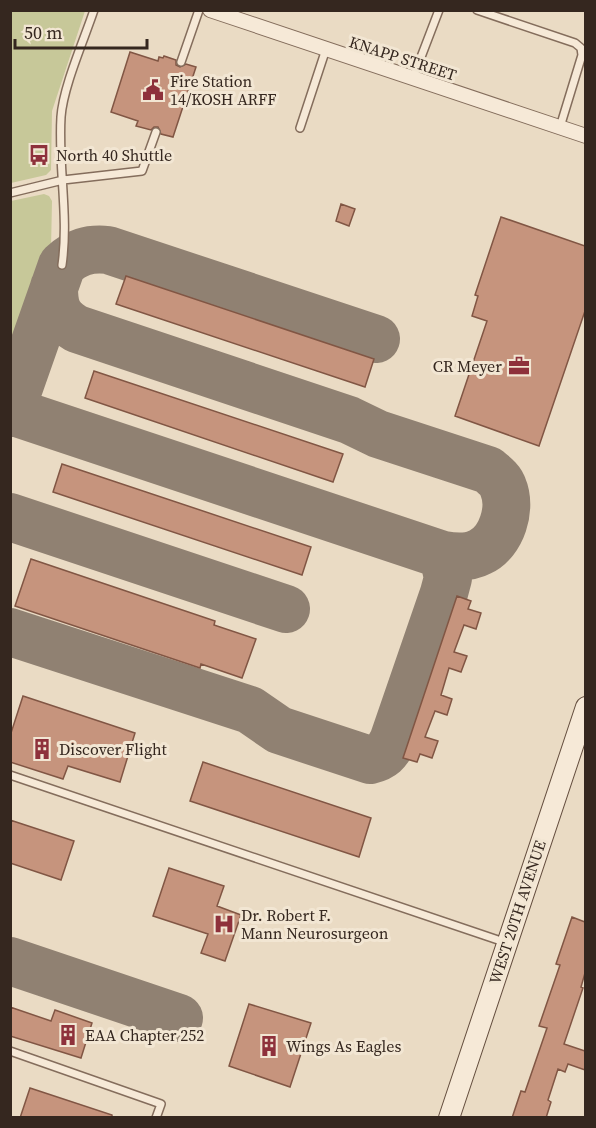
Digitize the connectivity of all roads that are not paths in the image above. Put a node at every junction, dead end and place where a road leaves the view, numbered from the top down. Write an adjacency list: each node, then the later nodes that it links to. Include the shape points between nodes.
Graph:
1 (94, 10): 13 (lane, via 62,106)
2 (199, 10): 7 (lane)
3 (210, 10): 6 (street, KNAPP STREET)
4 (439, 10): 8 (lane)
5 (477, 10): 9 (lane, via 581,48 582,56)
6 (326, 50): 8 (street, KNAPP STREET); 10 (lane)
7 (181, 62)
8 (413, 78): 9 (street, KNAPP STREET)
9 (560, 127): 12 (street, KNAPP STREET)
10 (300, 129)
11 (156, 132): 13 (lane, via 142,171)
12 (585, 136)
13 (63, 180): 14 (lane); 15 (lane, via 66,242)
14 (10, 193)
15 (62, 265)
16 (585, 707): 18 (main road, WEST 20TH AVENUE)
17 (10, 775): 18 (lane)
18 (507, 943): 21 (main road, WEST 20TH AVENUE)
19 (10, 1050): 20 (lane, via 161,1104)
20 (156, 1118)
21 (449, 1118)

